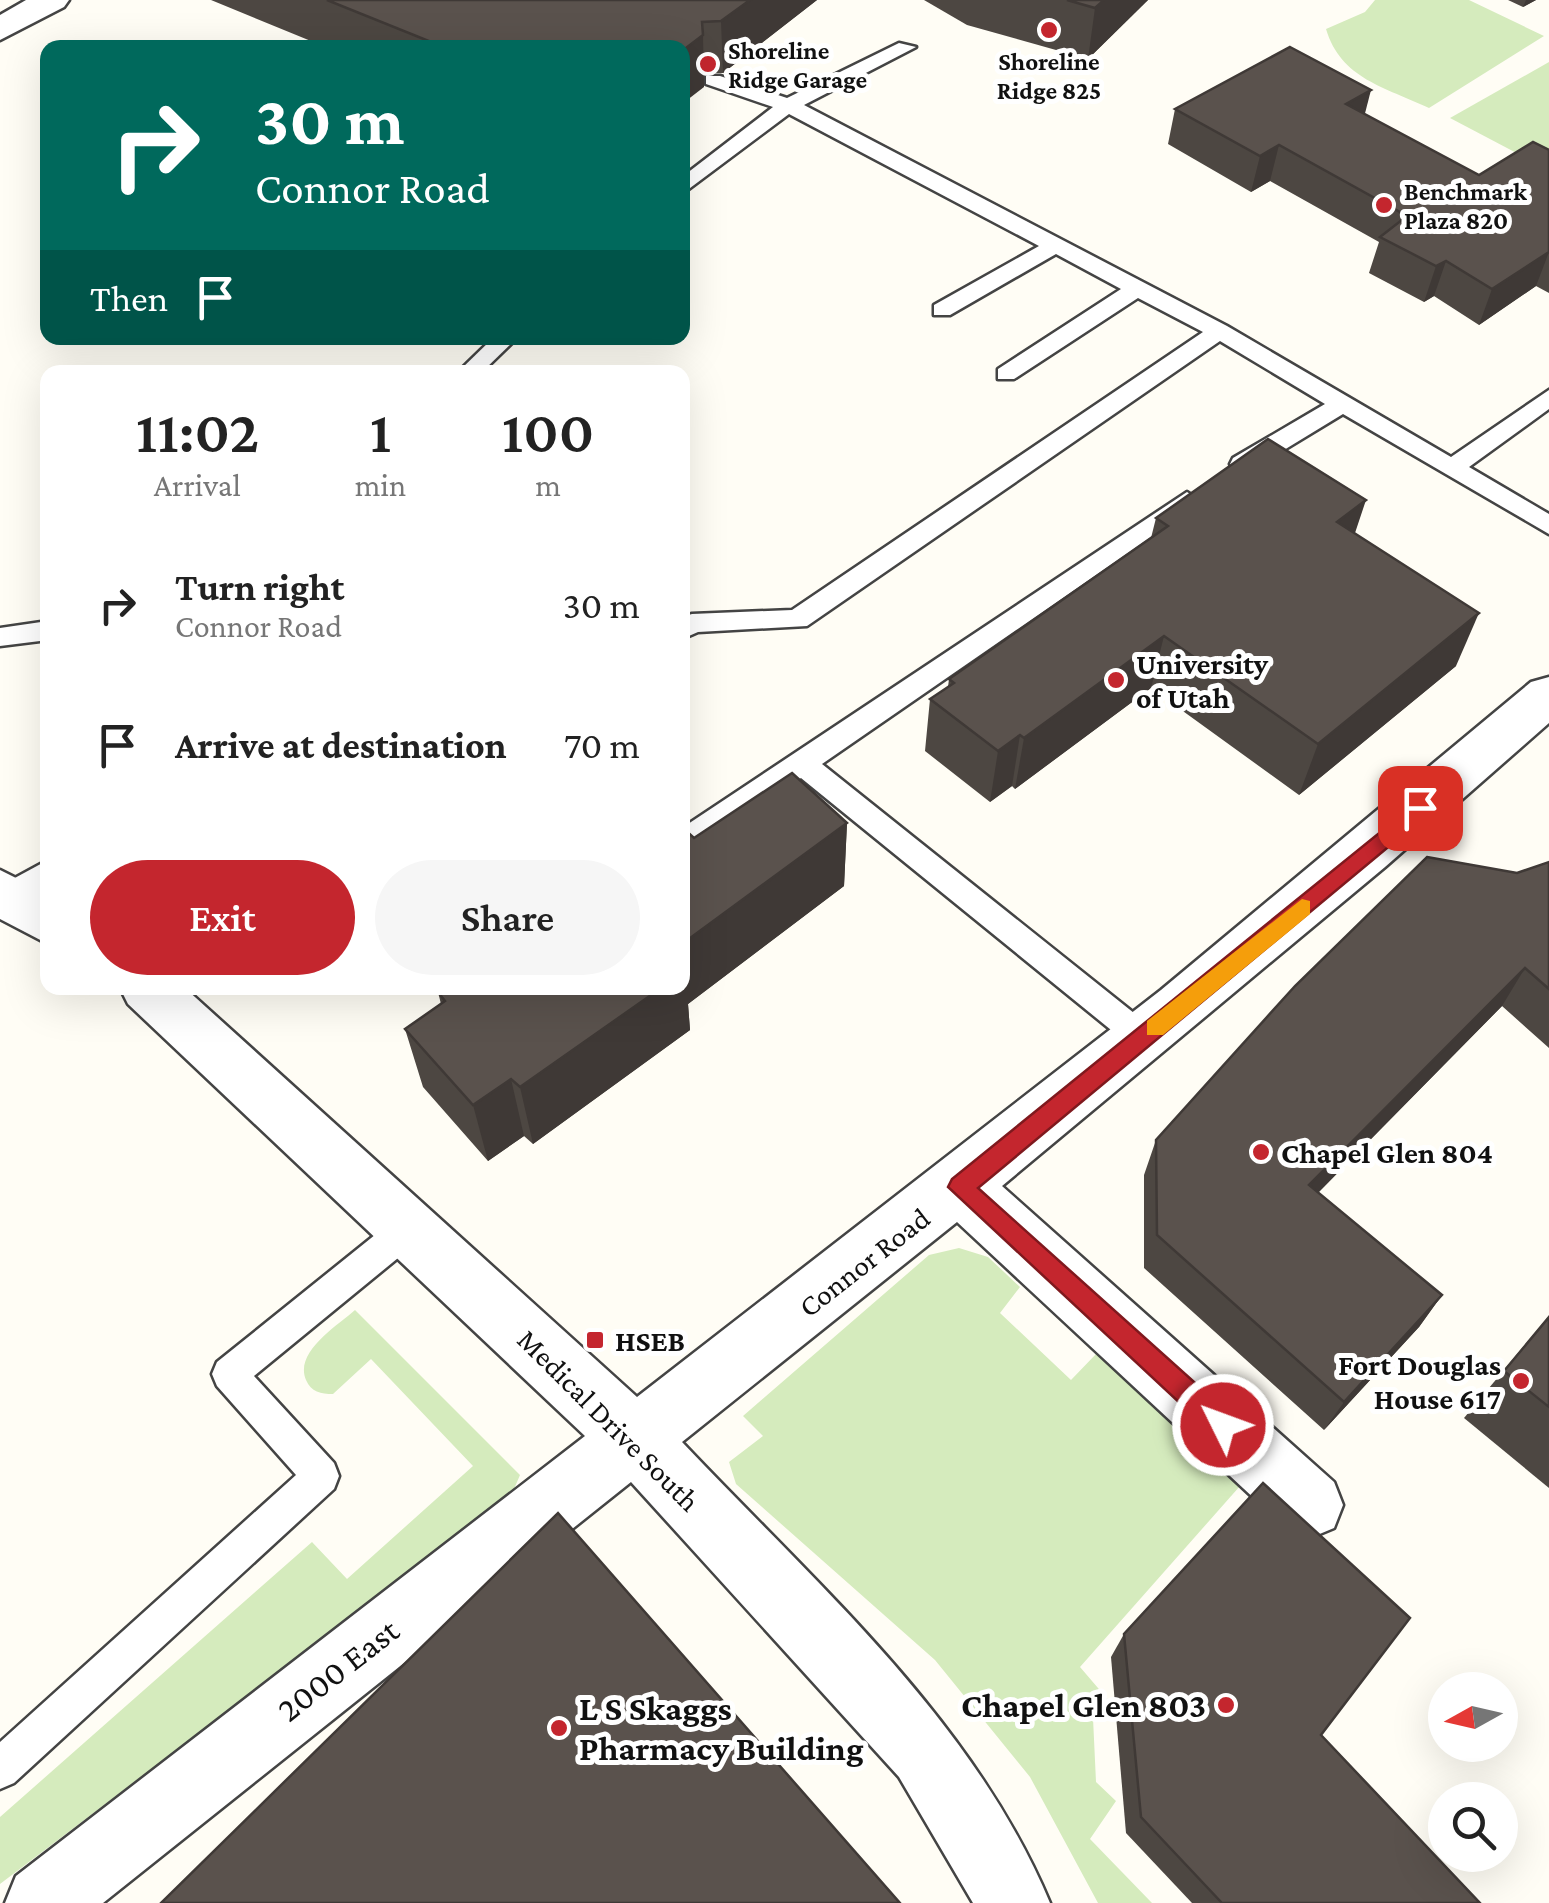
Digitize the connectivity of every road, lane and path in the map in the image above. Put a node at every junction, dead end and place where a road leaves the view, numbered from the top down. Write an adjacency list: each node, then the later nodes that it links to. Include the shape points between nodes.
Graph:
1 (52, 0): 2 (street)
2 (0, 29)
3 (906, 47): 5 (lane)
4 (713, 80): 5 (lane)
5 (788, 105): 6 (lane); 7 (lane)
6 (690, 182)
7 (1056, 244): 8 (lane); 9 (lane)
8 (1138, 288): 10 (lane); 13 (lane)
9 (942, 310)
10 (1219, 331): 15 (lane); 18 (lane, via 798,619)
11 (498, 345): 12 (lane)
12 (477, 365)
13 (1006, 374)
14 (1549, 398): 16 (lane)
15 (1342, 404): 16 (lane); 22 (lane, via 1212,484)
16 (1452, 468): 17 (lane)
17 (1549, 525)
18 (690, 625)
19 (40, 631): 20 (lane)
20 (0, 637)
21 (1549, 694): 25 (street, Connor Road, via 1368,854)
22 (802, 763): 23 (lane); 25 (lane)
23 (690, 837)
24 (156, 995): 27 (street, Medical Drive South)
25 (1143, 1038): 26 (street, Connor Road)
26 (960, 1187): 28 (street, Connor Road); 29 (street)
27 (408, 1229): 28 (street, Medical Drive South); 30 (lane, via 229,1374 322,1476)
28 (634, 1438): 31 (street, 2000 East); 32 (street, Medical Drive South, via 924,1752)
29 (1310, 1504)
30 (0, 1769)
31 (44, 1903)
32 (1012, 1903)

